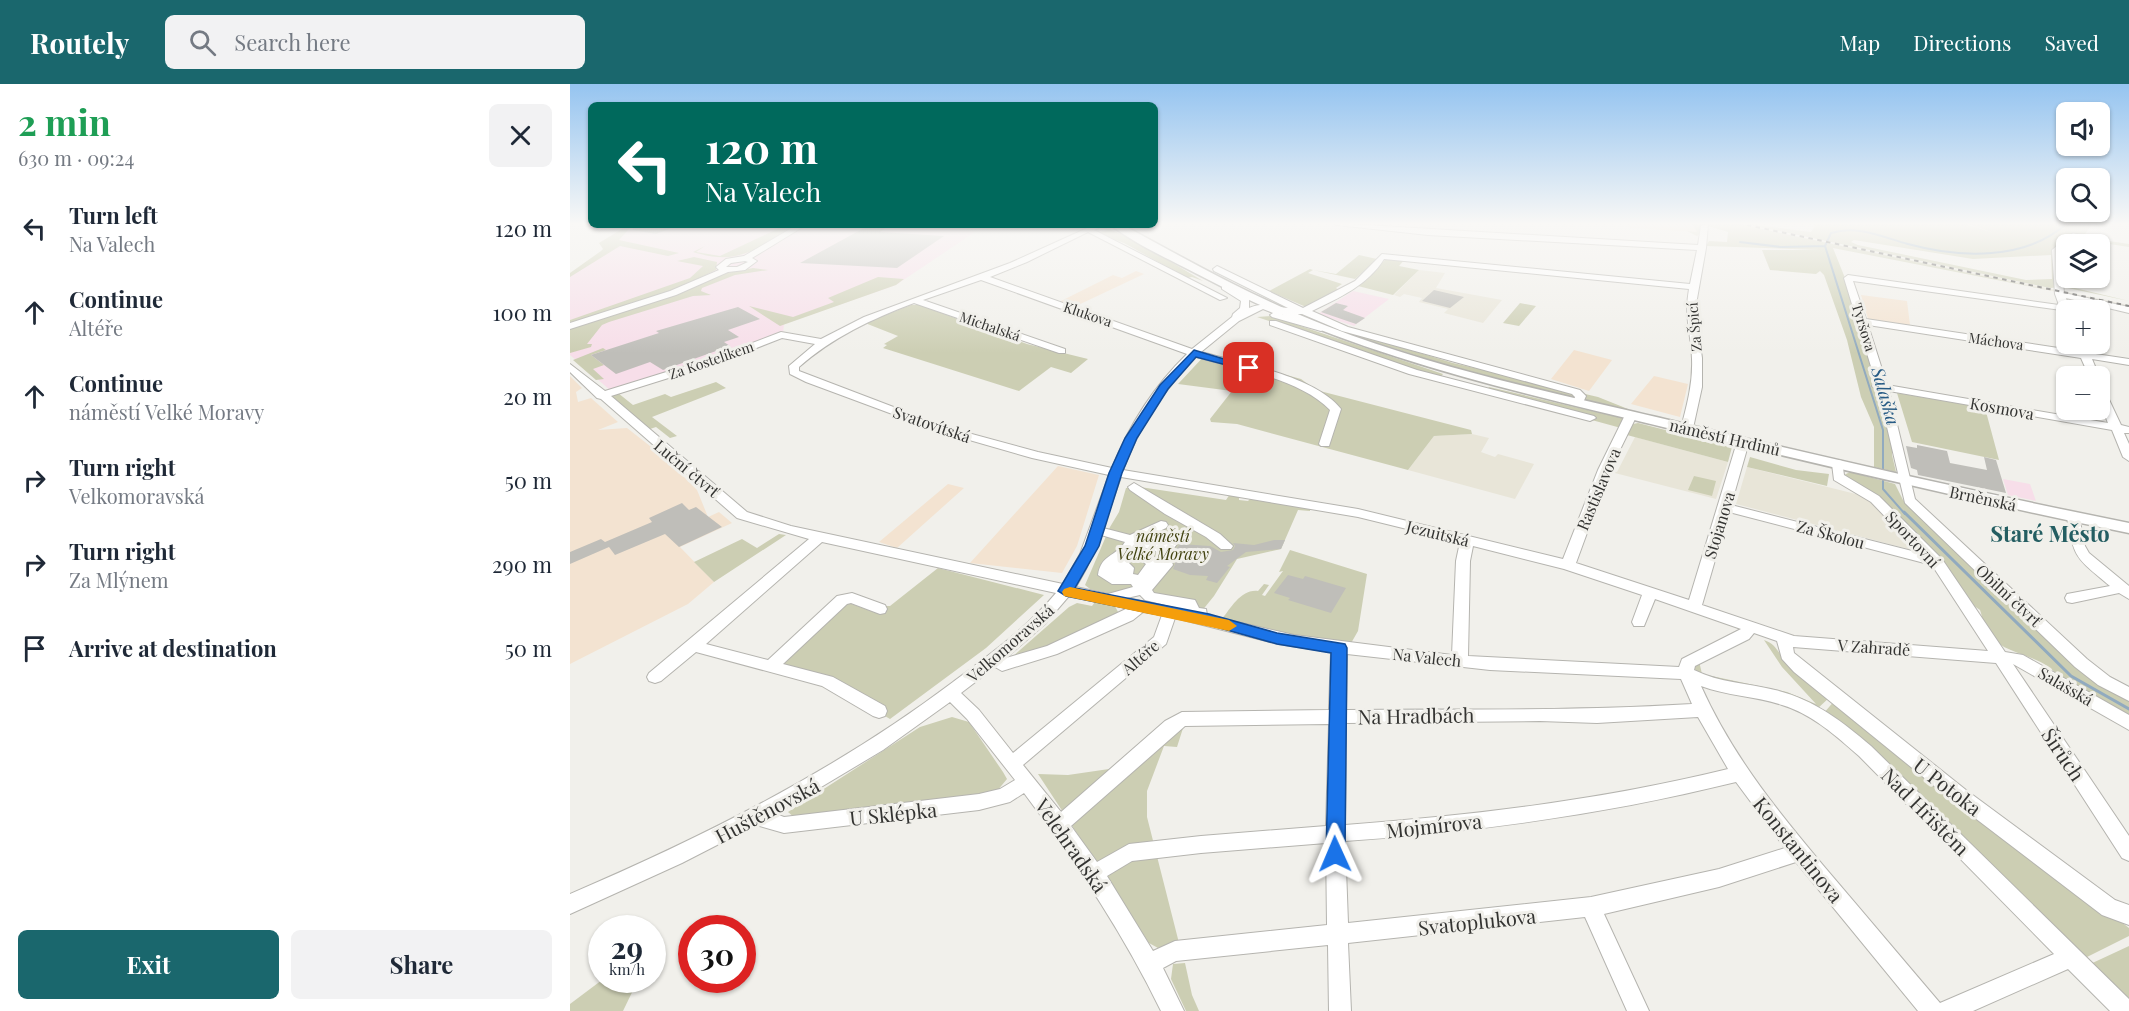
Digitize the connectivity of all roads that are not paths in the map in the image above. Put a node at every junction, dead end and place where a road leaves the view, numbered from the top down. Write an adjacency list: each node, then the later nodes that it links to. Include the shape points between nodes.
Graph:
1 (721, 266): 24 (street, via 726,270 664,296)
2 (1009, 266): 9 (street, Michalská)
3 (1160, 266): 13 (street)
4 (1201, 266): 8 (main road, náměstí Hrdinů)
5 (1371, 266): 20 (street, via 1350,286)
6 (1561, 266): 10 (street)
7 (1698, 266): 10 (street, Za Špicí)
8 (1219, 275): 16 (main road, náměstí Hrdinů); 20 (street); 25 (street, Velkomoravská, via 1246,303 1243,311)
9 (982, 277): 15 (street, Michalská); 30 (street, Klukova)
10 (1693, 287): 42 (street, Za Špicí, via 1690,310 1697,387)
11 (2058, 288): 12 (street)
12 (2059, 291): 14 (street); 19 (street)
13 (1223, 298)
14 (2062, 300)
15 (917, 301): 26 (street, Michalská, via 840,330); 29 (street, Michalská)
16 (1255, 308): 18 (main road, náměstí Hrdinů); 23 (street); 25 (street, Velkomoravská); 27 (street, Velkomoravská)
17 (2056, 309): 21 (street, Tyršova, via 1848,278)
18 (1278, 310): 20 (street, náměstí Hrdinů); 23 (main road, náměstí Hrdinů)
19 (2129, 310)
20 (1304, 311): 23 (street); 35 (street, náměstí Hrdinů, via 1345,329)
21 (1863, 321): 28 (street, Máchova); 36 (street, Tyršova)
22 (1273, 323): 40 (street, via 1413,372)
23 (1315, 325): 35 (main road, náměstí Hrdinů)
24 (570, 326)
25 (1218, 333): 27 (street, Velkomoravská)
26 (820, 342): 37 (street, Za Kostelíkem, via 781,335); 49 (street, Svatovítská, via 794,366 796,374 960,434)
27 (1205, 343): 30 (street, Velkomoravská)
28 (2056, 350)
29 (1062, 351)
30 (1194, 353): 45 (street, Klukova, via 1297,383 1329,402 1336,411); 49 (street, Velkomoravská, via 1150,405)
31 (2084, 354): 32 (street, Máchova); 33 (street)
32 (2129, 362)
33 (2089, 366)
34 (570, 367): 37 (street, Luční čtvrť)
35 (1470, 370): 38 (main road, náměstí Hrdinů)
36 (1879, 386): 41 (street, Kosmova); 50 (street, Tyršova)
37 (601, 396): 57 (street, Luční čtvrť, via 742,515)
38 (1631, 415): 42 (main road, náměstí Hrdinů); 64 (street, Rastislavova, via 1604,470)
39 (2110, 415): 41 (street)
40 (1590, 418)
41 (2115, 427): 43 (street, Kosmova); 46 (street)
42 (1687, 428): 44 (main road, náměstí Hrdinů)
43 (2129, 430)
44 (1743, 442): 47 (main road, náměstí Hrdinů); 52 (street, Stojanova)
45 (1325, 444)
46 (2129, 458)
47 (1838, 464): 48 (main road, náměstí Hrdinů); 63 (street, Sportovní, via 1838,477 1875,499)
48 (1872, 472): 50 (main road, Brněnská)
49 (1116, 473): 60 (street, Jezuitská, via 1332,508); 67 (street, Velkomoravská, via 1092,546)
50 (1901, 480): 53 (main road, Brněnská); 87 (street, Obilní čtvrť, via 1915,507 2081,663)
51 (1134, 487): 61 (street, via 1184,520 1212,533)
52 (1725, 507): 63 (street, Za Školou); 71 (street, Stojanova)
53 (2073, 517): 55 (main road, Brněnská); 66 (street, via 2083,556)
54 (1161, 525): 59 (street)
55 (2129, 528)
56 (1105, 532): 59 (street)
57 (820, 536): 67 (street, Luční čtvrť); 78 (street)
58 (1175, 538): 62 (street)
59 (1132, 540): 62 (street); 65 (street)
60 (1467, 541): 64 (street, Jezuitská); 81 (street, via 1462,567)
61 (1226, 546)
62 (1164, 549): 65 (street, via 1161,557 1166,565)
63 (1937, 562): 80 (street, Sportovní)
64 (1568, 565): 68 (street, Jezuitská)
65 (1129, 577): 67 (street); 69 (street); 73 (street); 74 (street, via 1190,604 1194,612); 82 (street, via 1128,616 1052,650)
66 (2124, 588): 70 (street)
67 (1066, 591): 86 (street, Velkomoravská, via 1034,625)
68 (1650, 592): 71 (street, Jezuitská); 75 (street)
69 (1114, 596)
70 (2072, 598)
71 (1694, 607): 76 (street, Jezuitská)
72 (880, 609): 83 (street, via 852,598 842,600)
73 (1170, 612): 79 (street, Na Valech, via 1277,638); 92 (street, Altéře, via 1161,640)
74 (1201, 613)
75 (1639, 622)
76 (1751, 627): 77 (street, V Zahradě); 84 (street, via 1744,635 1692,660)
77 (1784, 639): 80 (street, V Zahradě); 103 (street, U Potoka, via 1787,654 1800,668 2109,908)
78 (693, 646): 83 (street); 85 (street)
79 (1339, 648): 81 (street, Na Valech); 90 (street)
80 (2000, 657): 91 (street, Salašská, via 2028,664); 99 (street, Širůch)
81 (1460, 660): 84 (street, Na Valech)
82 (1002, 665)
83 (771, 666): 89 (street, via 827,681)
84 (1687, 673): 88 (street, Konstantinova); 105 (street, Nad Hřištěm, via 1787,700 1833,725 1883,768)
85 (656, 677)
86 (951, 694): 92 (street, Velehradská, via 968,708); 95 (street, Huštěnovská, via 843,768)
87 (2129, 694)
88 (1703, 710): 90 (street, Na Hradbách, via 1597,716); 93 (street, Konstantinova)
89 (879, 711)
90 (1336, 716): 96 (street, Na Hradbách, via 1182,719); 97 (street)
91 (2129, 723)
92 (1012, 764): 94 (street, Velehradská)
93 (1740, 774): 97 (street, Mojmírova, via 1656,794 1556,811); 98 (street, Konstantinova)
94 (1027, 782): 95 (street, U Sklépka, via 1004,796 966,804 784,825); 96 (street, Velehradská)
95 (756, 817): 101 (street, Huštěnovská, via 663,864)
96 (1059, 824): 100 (street, Velehradská)
97 (1335, 834): 100 (street, Mojmírova, via 1129,853); 104 (street)
98 (1800, 852): 102 (street, Svatoplukova, via 1719,878); 110 (street, Konstantinova)
99 (2129, 852)
100 (1095, 873): 106 (street, Velehradská)
101 (570, 904)
102 (1592, 907): 104 (street, Svatoplukova); 109 (street)
103 (2129, 915)
104 (1337, 936): 106 (street, Svatoplukova, via 1176,951); 108 (street)
105 (2072, 957): 111 (street); 112 (street, Nad Hřištěm)
106 (1150, 963): 107 (street, Velehradská)
107 (1173, 1011)
108 (1340, 1011)
109 (1638, 1011)
110 (1932, 1011)
111 (1947, 1011)
112 (2125, 1011)

